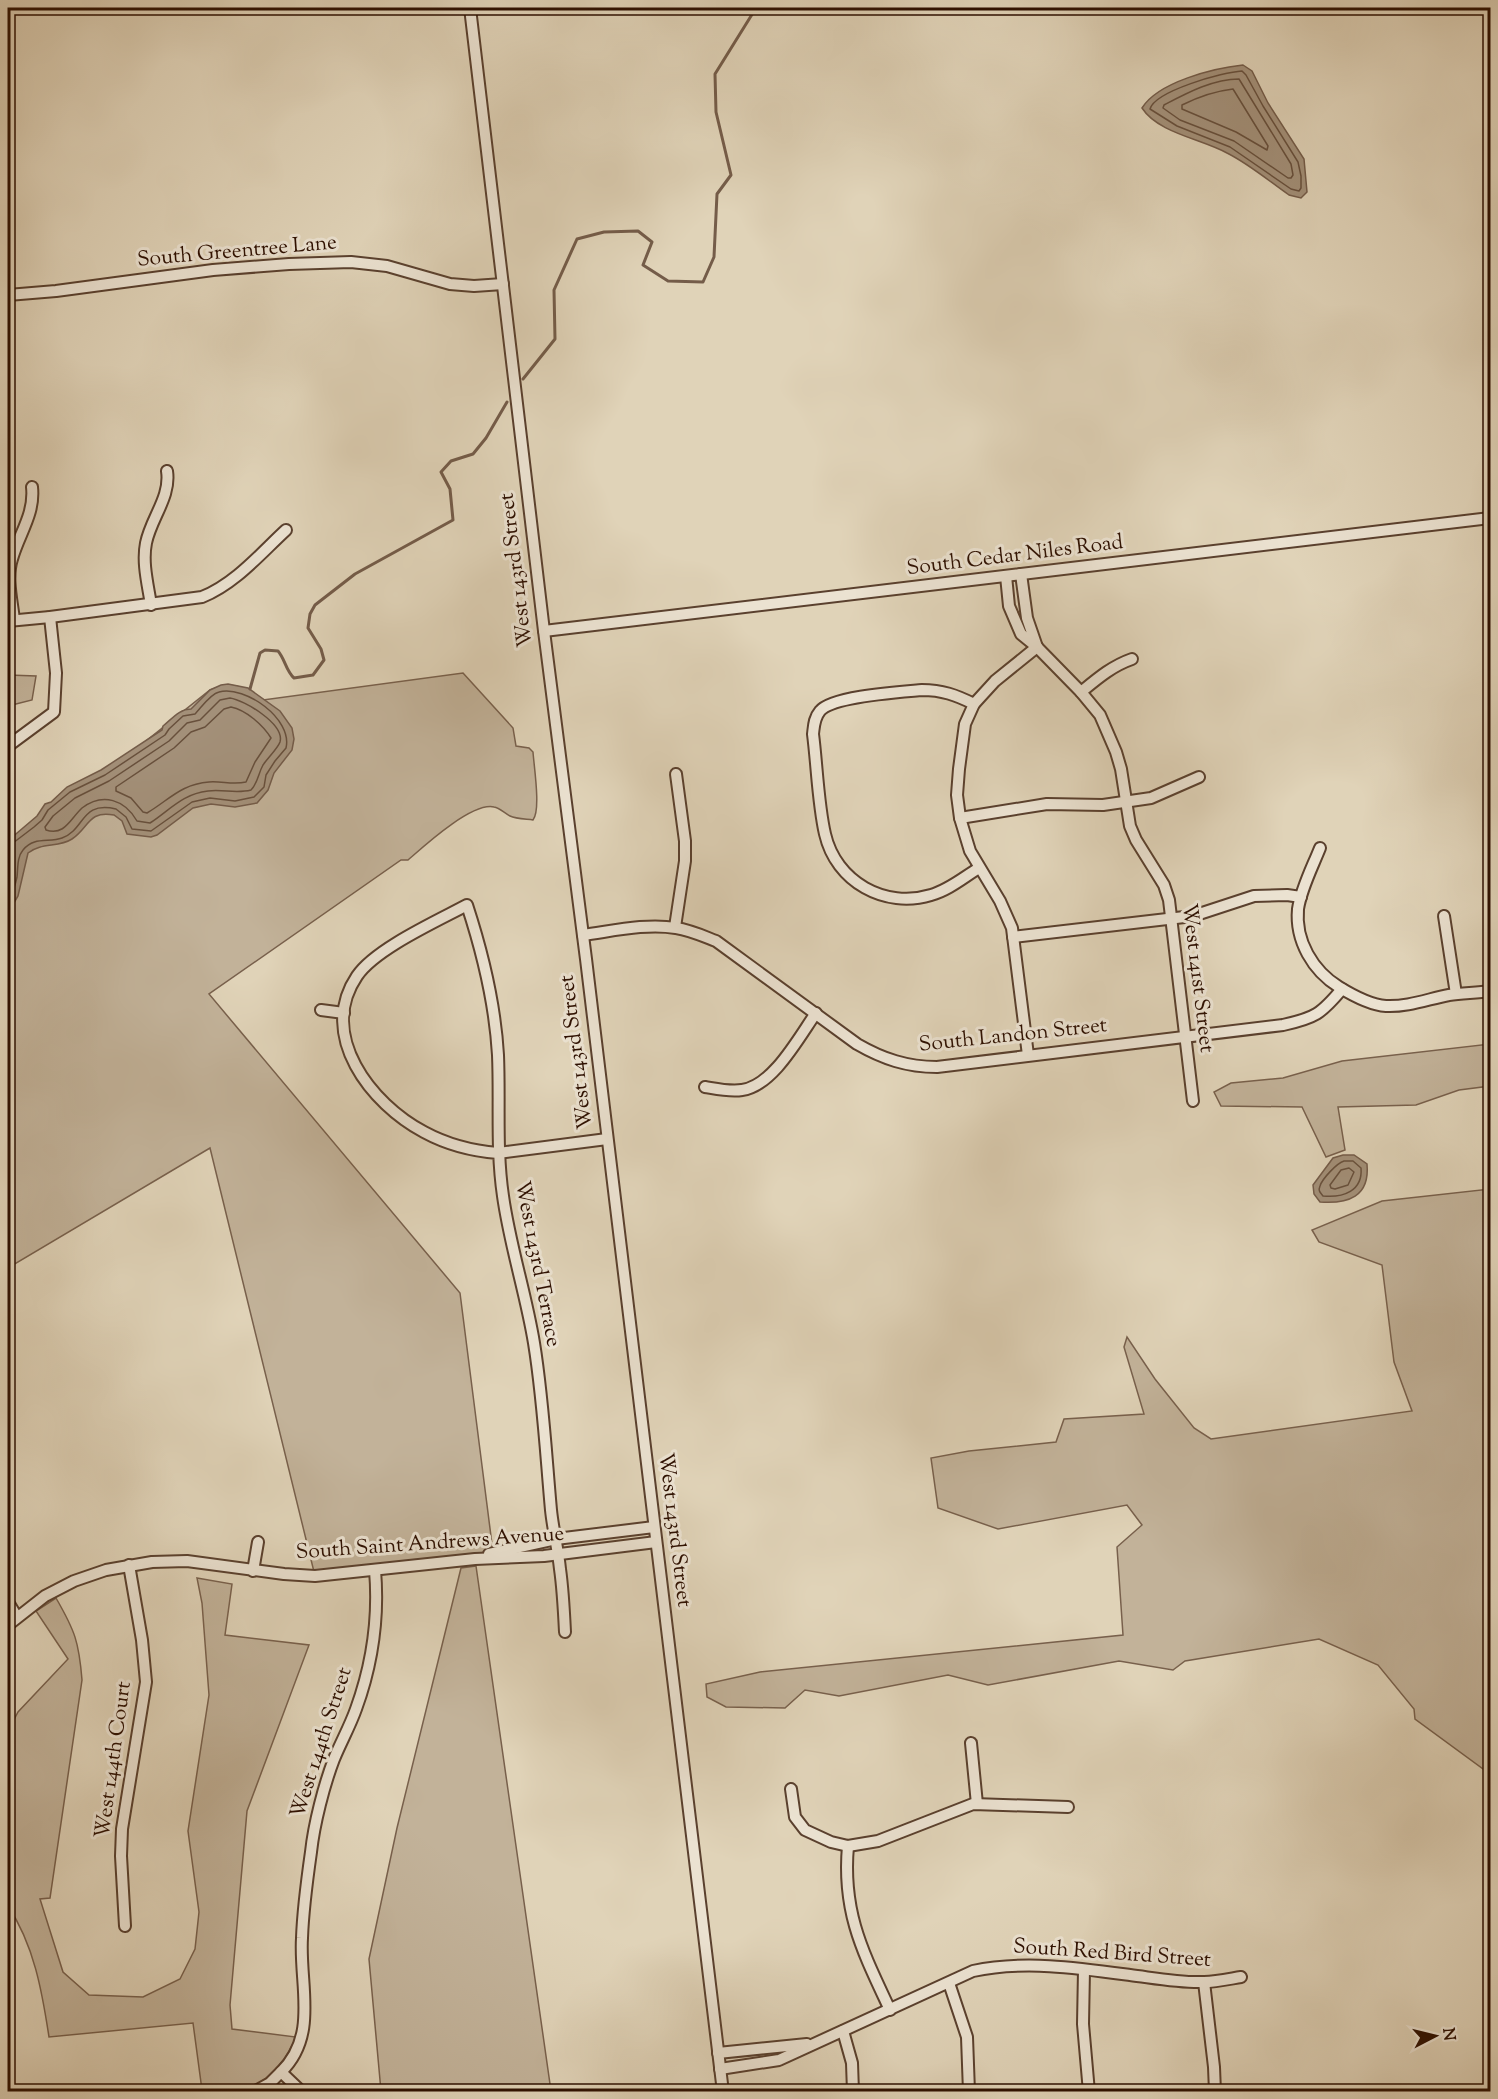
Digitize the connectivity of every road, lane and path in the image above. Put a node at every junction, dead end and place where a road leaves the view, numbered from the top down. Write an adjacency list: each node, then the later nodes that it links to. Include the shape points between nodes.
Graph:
1 (470, 8): 2 (street, West 143rd Street)
2 (503, 284): 3 (street, South Greentree Lane, via 450,284 387,266 351,262 213,270); 13 (street, West 143rd Street)
3 (8, 296)
4 (167, 471): 10 (street, via 167,488 145,551)
5 (32, 487): 12 (street, via 31,510 10,565)
6 (1491, 518): 8 (street, South Cedar Niles Road)
7 (286, 530): 10 (street, via 212,594)
8 (1021, 574): 9 (street, South Cedar Niles Road); 14 (street, West 141st Street, via 1027,618)
9 (1006, 576): 13 (street, South Cedar Niles Road); 14 (street, West 141st Street, via 1012,617 1021,634)
10 (151, 605): 11 (street)
11 (50, 617): 12 (street); 18 (street, via 57,673 54,712)
12 (11, 621)
13 (544, 631): 29 (street, West 143rd Street)
14 (1037, 647): 16 (street, West 141st Street); 17 (street, via 994,681)
15 (1132, 659): 16 (street, via 1105,672)
16 (1081, 692): 21 (street, West 141st Street, via 1100,715 1116,752)
17 (974, 704): 22 (street, via 965,724 958,769); 24 (street, via 935,690 838,701 820,710 813,734 825,834 846,874 870,891 890,898 918,898 945,890)
18 (8, 746)
19 (676, 774): 28 (street, via 685,861)
20 (1199, 777): 21 (street, via 1151,798)
21 (1125, 802): 22 (street, via 1047,804); 27 (street, West 141st Street, via 1136,840 1164,885)
22 (960, 818): 24 (street)
23 (1320, 848): 25 (street)
24 (979, 868): 30 (street, via 1007,915)
25 (1301, 897): 27 (street, via 1254,896); 31 (street, via 1300,930 1310,959 1319,972)
26 (1444, 916): 33 (street)
27 (1171, 919): 30 (street); 37 (street, West 141st Street)
28 (675, 927): 29 (street, South Landon Street); 36 (street, South Landon Street, via 716,941)
29 (583, 935): 41 (street, West 143rd Street)
30 (1013, 937): 38 (street)
31 (1342, 988): 33 (street, via 1383,1006); 37 (street, South Landon Street, via 1326,1008 1307,1020)
32 (1491, 991): 33 (street)
33 (1456, 994)
34 (321, 1010): 35 (street)
35 (344, 1013): 42 (street, via 350,1057 392,1109 416,1128 448,1143); 42 (street, West 143rd Terrace, via 347,995 365,966 384,951 467,905 486,967 495,1019)
36 (816, 1013): 38 (street, South Landon Street, via 857,1044 896,1063 937,1067); 39 (street, via 779,1066 760,1084 727,1091)
37 (1185, 1037): 38 (street, South Landon Street); 40 (street, West 141st Street)
38 (1028, 1055)
39 (705, 1087)
40 (1192, 1101)
41 (607, 1139): 42 (street); 43 (street, West 143rd Street)
42 (498, 1153): 44 (street, West 143rd Terrace, via 506,1217 537,1365)
43 (654, 1527): 44 (street); 46 (street, West 143rd Street)
44 (556, 1539): 47 (street, West 143rd Terrace); 48 (street)
45 (258, 1542): 50 (street)
46 (656, 1542): 47 (street, South Saint Andrews Avenue); 69 (street, West 143rd Street)
47 (558, 1555): 48 (street, South Saint Andrews Avenue); 55 (street, West 143rd Terrace)
48 (475, 1558): 51 (street, South Saint Andrews Avenue)
49 (129, 1565): 50 (street, South Saint Andrews Avenue, via 187,1561); 53 (street, South Saint Andrews Avenue, via 74,1581); 61 (street, West 144th Court, via 146,1682 122,1829)
50 (253, 1570): 51 (street, South Saint Andrews Avenue, via 315,1576)
51 (375, 1570): 71 (street, West 144th Street, via 375,1628 366,1674 326,1784 311,1848 302,1939 306,2019 300,2043)
52 (8, 1602): 53 (street)
53 (17, 1617): 54 (street, South Saint Andrews Avenue)
54 (8, 1625)
55 (565, 1632)
56 (970, 1743): 58 (street)
57 (792, 1790): 60 (street, via 795,1817 805,1830)
58 (977, 1804): 59 (street); 60 (street, via 878,1841)
59 (1068, 1808)
60 (848, 1846): 66 (street, via 850,1911 861,1948)
61 (125, 1926)
62 (1084, 1970): 64 (street, South Red Bird Street); 65 (street, South Red Bird Street, via 1011,1965 973,1971); 77 (street, via 1083,2024)
63 (1241, 1977): 64 (street, South Red Bird Street)
64 (1204, 1982): 78 (street)
65 (949, 1983): 66 (street, South Red Bird Street); 76 (street, via 967,2037)
66 (890, 2010): 67 (street, South Red Bird Street)
67 (843, 2031): 68 (street, South Red Bird Street); 75 (street, via 852,2063)
68 (816, 2042): 69 (street, South Red Bird Street); 70 (street, South Red Bird Street, via 772,2063)
69 (718, 2053): 70 (street, West 143rd Street)
70 (720, 2069): 74 (street, West 143rd Street)
71 (281, 2072): 72 (street); 73 (street)
72 (254, 2091)
73 (302, 2091)
74 (723, 2091)
75 (853, 2091)
76 (969, 2091)
77 (1089, 2091)
78 (1215, 2091)

